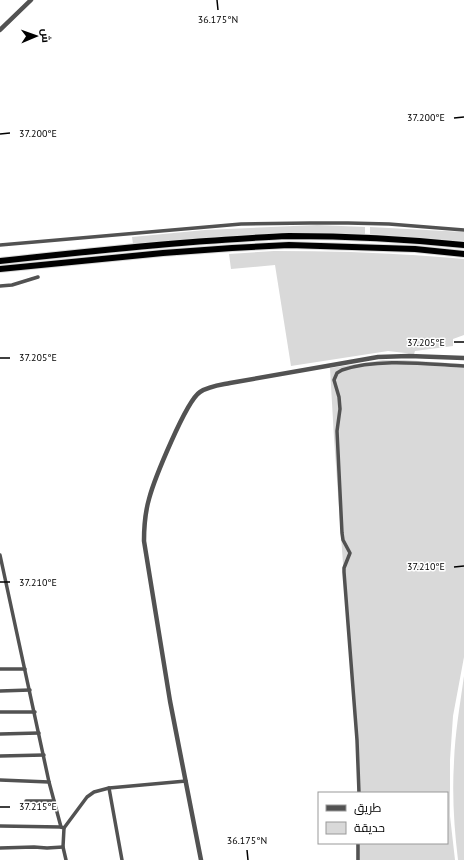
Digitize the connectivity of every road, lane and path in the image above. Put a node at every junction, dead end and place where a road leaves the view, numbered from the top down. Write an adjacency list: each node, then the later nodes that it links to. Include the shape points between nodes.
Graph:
1 (31, 0): 2 (street)
2 (0, 30)
3 (464, 230): 4 (street, via 368,224 241,224)
4 (0, 245)
5 (464, 245): 7 (highway, via 361,237 288,236 106,249)
6 (464, 254): 8 (highway, via 400,249 289,246 163,253)
7 (0, 261)
8 (0, 269)
9 (38, 278): 10 (street)
10 (0, 286)
11 (464, 358): 25 (street, via 389,356 339,363 213,387 200,392 190,404 154,484 144,527 159,637)
12 (464, 366): 28 (street, via 381,363 342,370 334,380 340,409 337,431 342,533 350,553 344,568)
13 (0, 555): 15 (street)
14 (0, 669): 15 (street)
15 (25, 669): 16 (street)
16 (30, 690): 17 (street); 19 (street)
17 (0, 691)
18 (0, 712): 19 (street)
19 (34, 712): 20 (street)
20 (39, 733): 21 (street); 22 (street)
21 (0, 734)
22 (44, 755): 23 (street); 26 (street)
23 (0, 756)
24 (0, 780): 26 (street)
25 (186, 781): 27 (street); 38 (street)
26 (49, 782): 30 (street)
27 (109, 788): 32 (street, via 87,797); 37 (street)
28 (359, 792)
29 (26, 801): 30 (street)
30 (54, 801): 32 (street)
31 (0, 826): 32 (street)
32 (62, 828): 34 (street)
33 (358, 844): 39 (street)
34 (63, 847): 35 (street); 36 (street)
35 (0, 848)
36 (66, 860)
37 (122, 860)
38 (201, 860)
39 (358, 860)

